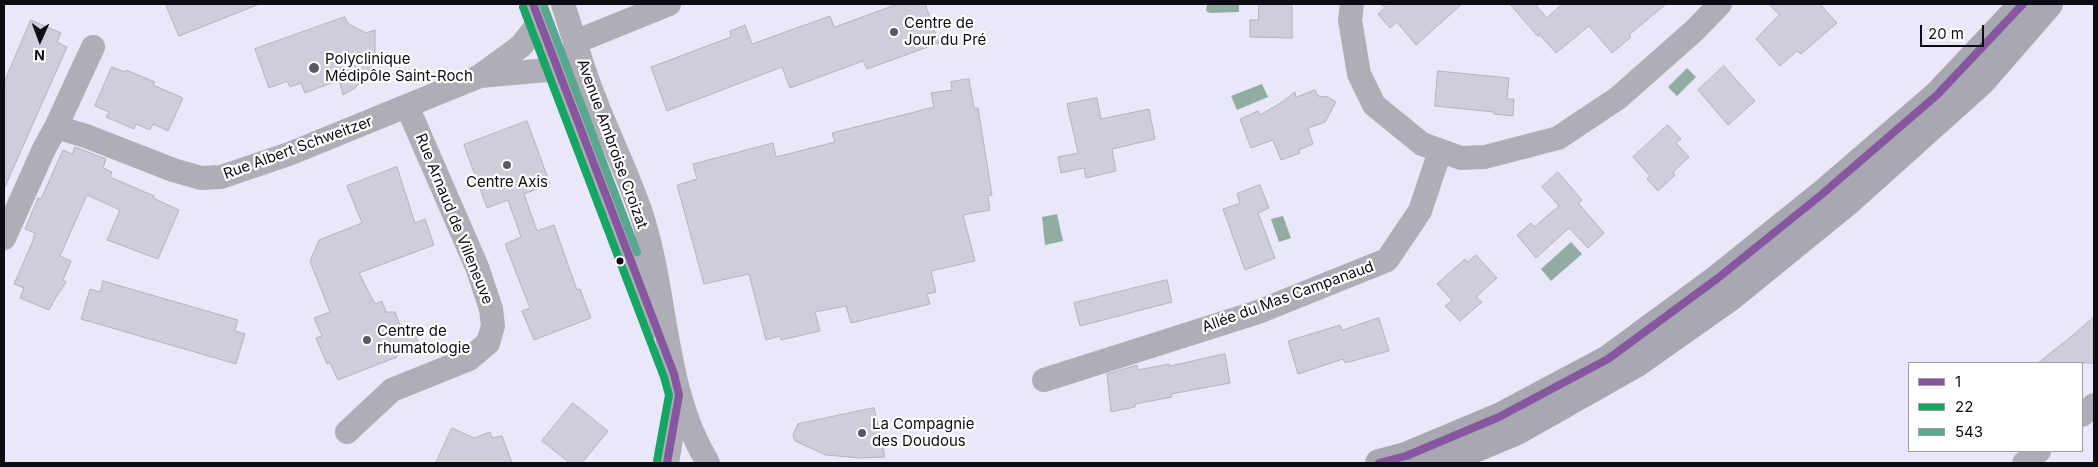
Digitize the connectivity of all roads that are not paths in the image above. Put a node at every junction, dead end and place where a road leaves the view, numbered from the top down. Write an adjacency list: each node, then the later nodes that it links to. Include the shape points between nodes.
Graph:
1 (563, 4): 8 (street, Avenue Ambroise Croizat)
2 (670, 4): 8 (street)
3 (1352, 4): 14 (street, via 1350,20 1359,74 1374,105 1422,144)
4 (1720, 4): 14 (street, via 1696,30 1618,98 1558,138 1486,157 1461,158)
5 (2023, 4): 24 (main road, via 1937,95 1821,195 1718,278 1608,359 1499,416 1406,456)
6 (2049, 4): 25 (main road, via 1981,82 1845,204 1732,296 1637,363 1517,431)
7 (536, 13): 8 (street); 10 (street, Avenue Ambroise Croizat); 11 (street, Rue Albert Schweitzer, via 521,46)
8 (575, 42): 10 (street); 17 (street, Avenue Ambroise Croizat, via 642,217 662,301)
9 (93, 47): 13 (street)
10 (559, 69): 11 (street, Rue Albert Schweitzer); 17 (street, Avenue Ambroise Croizat)
11 (480, 76): 12 (street, Rue Albert Schweitzer)
12 (407, 106): 13 (street, Rue Albert Schweitzer, via 221,178 201,178 173,170 86,136); 20 (street, Rue Arnaud de Villeneuve, via 477,268 491,309 493,326 488,343 469,359 392,390)
13 (56, 128): 15 (street)
14 (1440, 151): 16 (street, Allée du Mas Campanaud, via 1420,210 1387,260 1258,312)
15 (4, 238)
16 (1044, 380)
17 (676, 384): 22 (street, Avenue Ambroise Croizat); 23 (street, Avenue Ambroise Croizat, via 696,443)
18 (2094, 405): 19 (street)
19 (2083, 414)
20 (347, 432)
21 (2038, 452): 26 (street)
22 (667, 463)
23 (708, 463)
24 (1379, 463)
25 (1440, 463)
26 (2024, 463)

